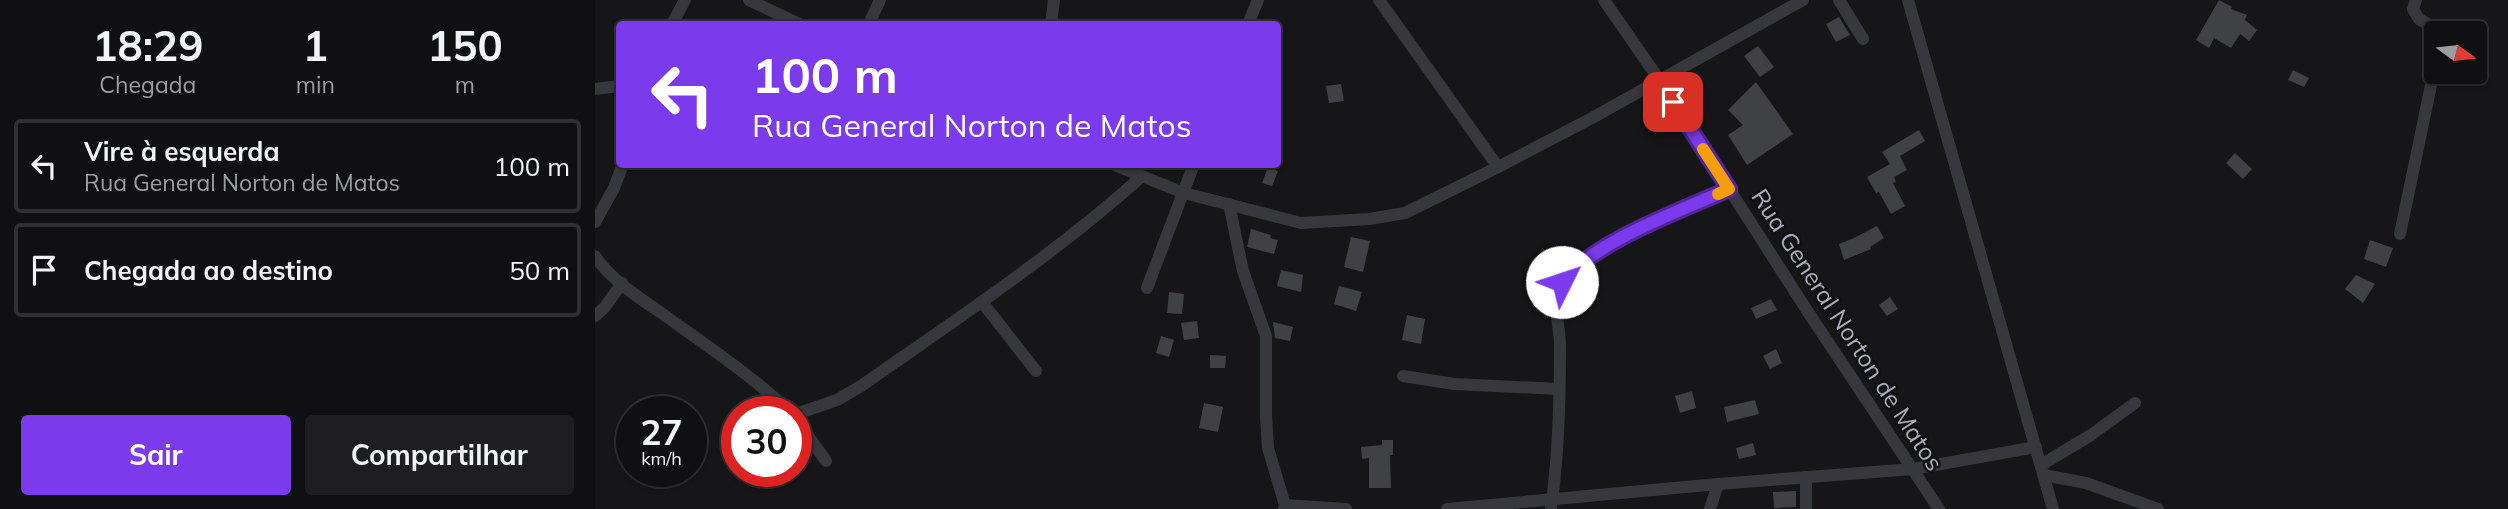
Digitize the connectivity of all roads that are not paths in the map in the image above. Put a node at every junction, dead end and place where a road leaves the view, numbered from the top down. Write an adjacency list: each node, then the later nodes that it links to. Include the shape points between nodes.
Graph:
1 (685, 0): 12 (street)
2 (749, 0): 13 (street)
3 (880, 0): 14 (street)
4 (1054, 0): 15 (street)
5 (1258, 0): 16 (street)
6 (1379, 0): 23 (street)
7 (1604, 0): 19 (street, Rua General Norton de Matos)
8 (1803, 0): 19 (street)
9 (1839, 0): 18 (street)
10 (1908, 0): 45 (street)
11 (2416, 0): 17 (street, via 2413,9)
12 (674, 21)
13 (793, 21)
14 (870, 21)
15 (1051, 21)
16 (1249, 21)
17 (2424, 21)
18 (1863, 38)
19 (1660, 81): 23 (street); 28 (street, Rua General Norton de Matos)
20 (2431, 84): 32 (street)
21 (616, 86): 22 (street)
22 (595, 89)
23 (1498, 167): 30 (street, via 1405,213 1369,219 1301,223)
24 (622, 168): 31 (street)
25 (1121, 168): 27 (street)
26 (1193, 168): 29 (street)
27 (1142, 177): 29 (street); 36 (street, via 1094,220)
28 (1729, 189): 40 (street, via 1613,243 1573,268 1557,297); 47 (street, Rua General Norton de Matos)
29 (1184, 193): 30 (street); 35 (street)
30 (1229, 204): 52 (street, via 1243,271 1266,336 1268,448)
31 (595, 222)
32 (2400, 234)
33 (595, 256): 34 (street)
34 (622, 283): 37 (street); 41 (street)
35 (1147, 288)
36 (982, 302): 38 (street); 43 (street, via 861,386)
37 (595, 316)
38 (1036, 371)
39 (1403, 376): 40 (street, via 1454,384)
40 (1559, 389): 51 (street)
41 (773, 396)
42 (2135, 403): 48 (street)
43 (812, 410)
44 (812, 440): 46 (street)
45 (2036, 447): 47 (street); 48 (street)
46 (826, 461)
47 (1913, 469): 49 (street); 57 (street, Rua General Norton de Matos)
48 (2042, 470): 58 (street); 59 (street)
49 (1806, 477): 50 (street); 56 (street)
50 (1718, 484): 51 (street); 55 (street)
51 (1552, 505): 54 (street)
52 (1285, 507): 53 (street)
53 (1346, 509)
54 (1447, 509)
55 (1710, 509)
56 (1806, 509)
57 (1939, 509)
58 (2053, 509)
59 (2158, 509)

